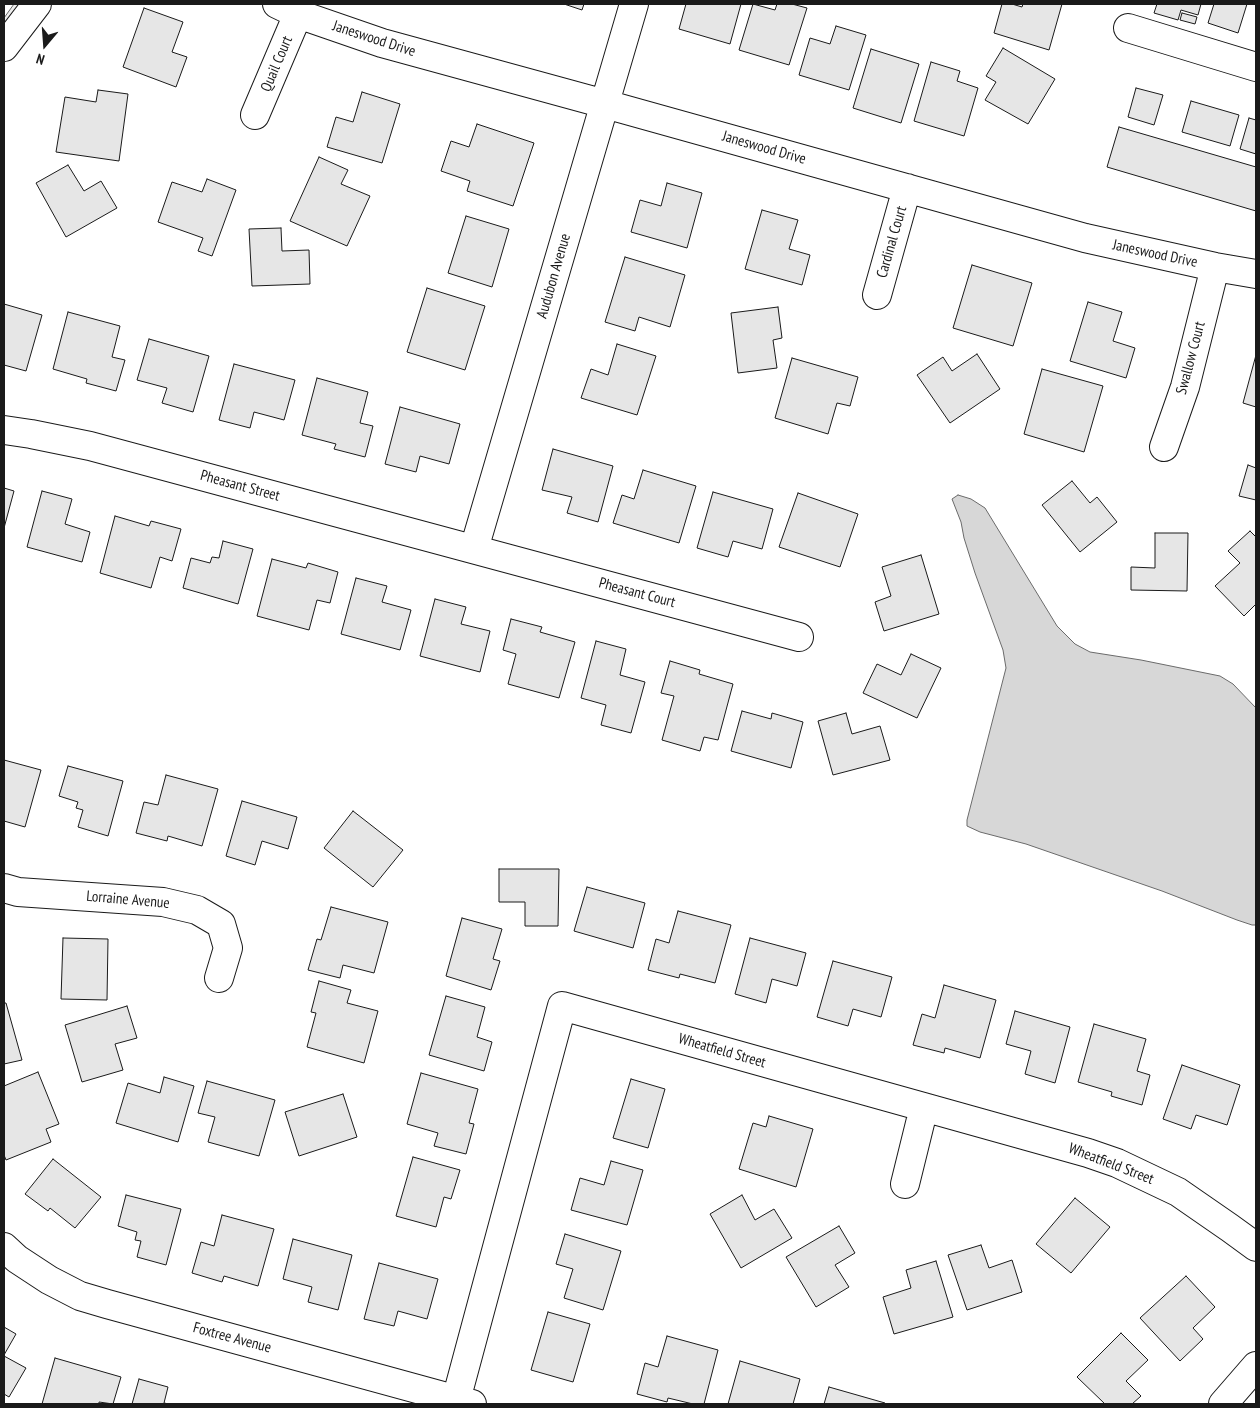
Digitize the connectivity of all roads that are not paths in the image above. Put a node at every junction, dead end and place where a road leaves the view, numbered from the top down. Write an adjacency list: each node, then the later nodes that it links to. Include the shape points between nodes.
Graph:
1 (37, 4): 5 (street)
2 (634, 4): 7 (street, Audubon Avenue)
3 (288, 9): 7 (street, Janeswood Drive, via 382,43); 8 (street, Quail Court)
4 (1128, 28): 6 (street)
5 (4, 47)
6 (1256, 67)
7 (604, 104): 9 (street, Janeswood Drive); 15 (street, Audubon Avenue)
8 (255, 115)
9 (907, 188): 10 (street, Janeswood Drive, via 1085,238); 12 (street, Cardinal Court)
10 (1215, 267): 11 (street, Janeswood Drive); 14 (street, Swallow Court, via 1184,387)
11 (1256, 274)
12 (877, 295)
13 (4, 430): 15 (street, Pheasant Street, via 90,446)
14 (1164, 447)
15 (474, 549): 16 (street, Pheasant Court)
16 (799, 637)
17 (4, 888): 18 (street, Lorraine Avenue, via 18,892 163,902 197,910 221,924 228,948)
18 (219, 978)
19 (924, 1107): 20 (street); 22 (street, Wheatfield Street, via 1117,1163 1178,1192); 24 (street, Wheatfield Street, via 562,1006)
20 (905, 1184)
21 (4, 1247): 24 (street, Foxtree Avenue, via 49,1280 80,1296)
22 (1256, 1247)
23 (1256, 1366): 25 (street)
24 (464, 1402)
25 (1224, 1404)

